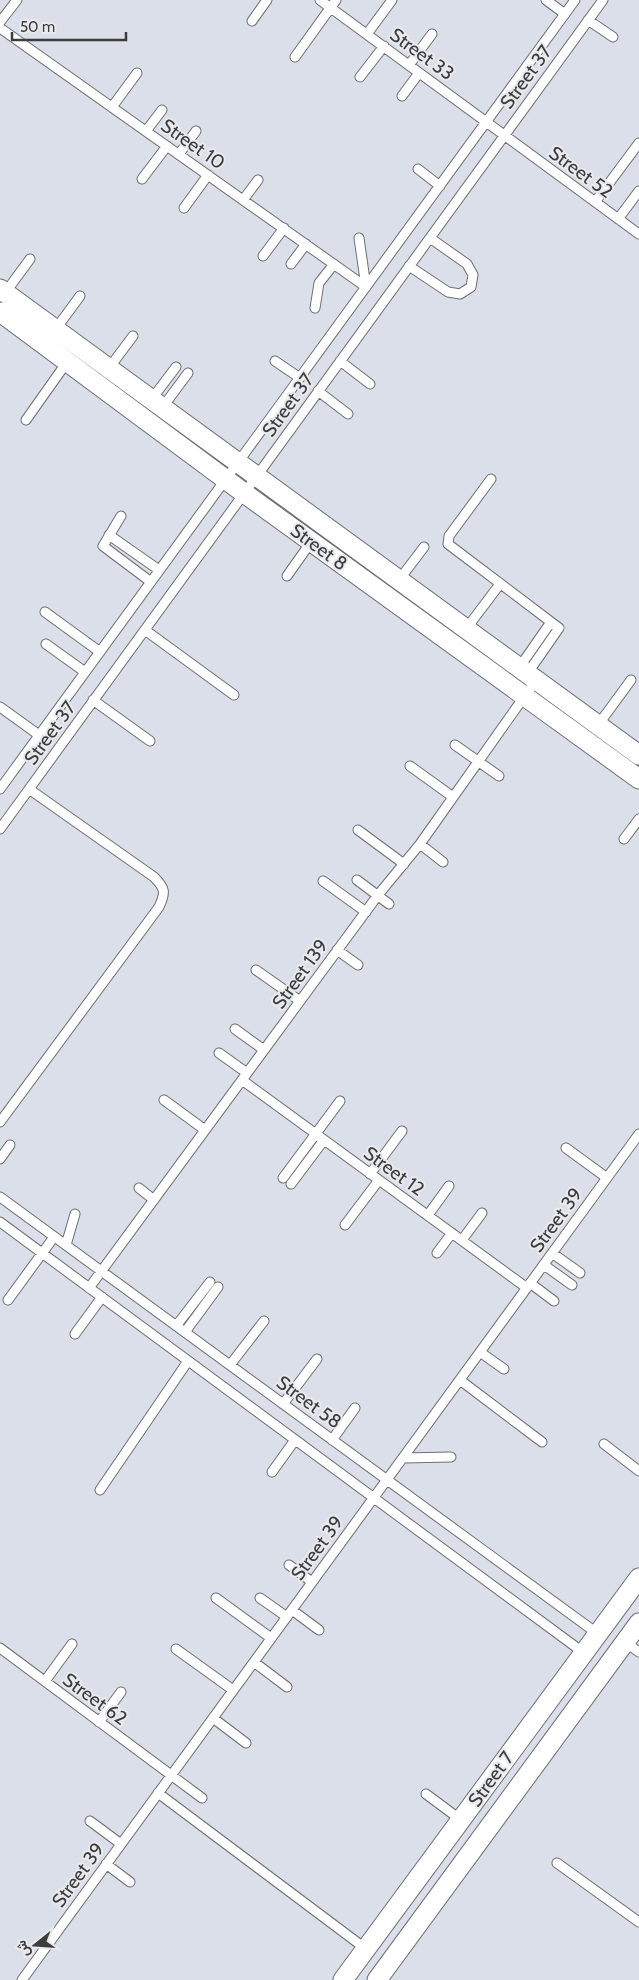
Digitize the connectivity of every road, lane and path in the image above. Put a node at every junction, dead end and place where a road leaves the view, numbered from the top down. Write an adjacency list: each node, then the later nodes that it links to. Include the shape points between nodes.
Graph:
1 (17, 0): 13 (lane)
2 (268, 0): 12 (lane)
3 (320, 0): 9 (lane, Street 33)
4 (336, 0): 9 (lane)
5 (392, 0): 15 (lane)
6 (546, 0): 10 (lane)
7 (575, 0): 10 (lane, Street 37)
8 (603, 0): 11 (lane, Street 37)
9 (330, 8): 15 (lane, Street 33); 19 (lane)
10 (565, 14): 27 (lane, Street 37)
11 (588, 20): 17 (lane); 30 (lane, Street 37)
12 (252, 21)
13 (0, 22)
14 (0, 28): 25 (lane, Street 10)
15 (367, 34): 18 (lane, Street 33)
16 (432, 34): 20 (lane)
17 (613, 37)
18 (384, 46): 20 (lane, Street 33); 23 (lane)
19 (295, 57)
20 (409, 65): 22 (lane, Street 33)
21 (138, 73): 25 (lane)
22 (419, 73): 24 (lane); 27 (lane, Street 33)
23 (360, 77)
24 (402, 96)
25 (112, 107): 28 (lane, Street 10)
26 (162, 110): 28 (lane)
27 (486, 122): 30 (lane, Street 33); 38 (lane, Street 37)
28 (146, 131): 32 (lane, Street 10)
29 (196, 131): 33 (lane)
30 (504, 135): 41 (lane, Street 52); 47 (lane, Street 37)
31 (639, 143): 41 (lane)
32 (167, 146): 33 (lane, Street 10); 36 (lane)
33 (179, 154): 35 (lane, Street 10)
34 (418, 170): 38 (lane)
35 (208, 175): 40 (lane, Street 10); 42 (lane)
36 (142, 179)
37 (258, 180): 40 (lane)
38 (440, 186): 54 (lane, Street 37)
39 (639, 192): 43 (lane)
40 (243, 200): 44 (lane, Street 10)
41 (595, 202): 43 (lane, Street 52)
42 (184, 208)
43 (618, 219): 45 (lane, Street 52)
44 (284, 228): 48 (lane, Street 10); 49 (lane)
45 (639, 234)
46 (359, 238): 54 (lane)
47 (430, 238): 53 (lane, Street 37); 53 (lane, via 467,264 473,275 471,287 460,294 448,292)
48 (306, 244): 51 (lane); 52 (lane, Street 10)
49 (263, 256)
50 (30, 260): 55 (lane)
51 (291, 264)
52 (334, 264): 54 (lane, Street 10); 57 (lane, via 320,283)
53 (410, 266): 63 (lane, Street 37)
54 (366, 287): 67 (lane, Street 37)
55 (3, 291): 59 (street, Street 8)
56 (80, 296): 59 (lane)
57 (315, 308)
58 (0, 312): 62 (street, Street 8)
59 (55, 330): 65 (street, Street 8)
60 (133, 336): 65 (lane)
61 (276, 361): 67 (lane)
62 (67, 362): 72 (lane); 75 (street, Street 8)
63 (340, 362): 68 (lane); 69 (lane, Street 37)
64 (176, 366): 70 (lane)
65 (108, 368): 70 (street, Street 8)
66 (188, 373): 70 (lane)
67 (300, 378): 73 (lane, Street 37)
68 (370, 384)
69 (318, 391): 71 (lane); 74 (lane, Street 37)
70 (157, 404): 73 (street, Street 8)
71 (348, 414)
72 (26, 420)
73 (238, 463): 74 (street, Street 8); 75 (lane, Street 37)
74 (256, 477): 77 (lane, Street 37); 84 (street, Street 8)
75 (226, 479): 77 (street, Street 8); 82 (lane, Street 37)
76 (491, 479): 86 (lane, via 448,540 450,546)
77 (244, 493): 80 (street, Street 8); 89 (lane, Street 37)
78 (122, 516): 79 (lane)
79 (109, 534): 82 (lane); 85 (lane, via 104,548)
80 (311, 542): 83 (lane); 97 (street, Street 8)
81 (424, 547): 84 (lane)
82 (159, 570): 85 (lane, Street 37)
83 (287, 576)
84 (399, 580): 90 (street, Street 8)
85 (151, 582): 92 (lane, Street 37)
86 (500, 584): 88 (lane); 90 (lane)
87 (45, 612): 92 (lane)
88 (551, 622): 94 (lane); 94 (lane, via 559,628)
89 (145, 630): 96 (lane); 98 (lane, Street 37)
90 (466, 630): 94 (street, Street 8)
91 (46, 644): 93 (lane)
92 (100, 652): 93 (lane, Street 37)
93 (85, 672): 101 (lane, Street 37)
94 (527, 674): 97 (lane, Street 139); 100 (street, Street 8)
95 (631, 680): 100 (lane)
96 (234, 695)
97 (524, 696): 105 (lane, Street 139); 108 (street, Street 8)
98 (93, 700): 102 (lane); 110 (lane, Street 37)
99 (0, 707): 101 (lane)
100 (598, 725): 104 (street, Street 8)
101 (39, 735): 109 (lane, Street 37)
102 (150, 741)
103 (455, 745): 105 (lane)
104 (639, 755)
105 (478, 762): 107 (lane); 111 (lane, Street 139)
106 (410, 766): 111 (lane)
107 (499, 776)
108 (639, 779)
109 (0, 789)
110 (29, 789): 113 (lane, Street 37); 134 (lane, via 154,877 162,885 164,896)
111 (453, 797): 116 (lane, Street 139)
112 (639, 819): 115 (lane)
113 (0, 829)
114 (358, 830): 118 (lane)
115 (624, 839)
116 (420, 844): 117 (lane); 118 (lane, Street 139)
117 (443, 862)
118 (404, 864): 121 (lane, Street 139)
119 (357, 880): 121 (lane)
120 (323, 881): 123 (lane)
121 (378, 895): 122 (lane); 123 (lane, Street 139)
122 (389, 904)
123 (366, 912): 124 (lane, Street 139)
124 (338, 950): 125 (lane); 127 (lane, Street 139)
125 (358, 965)
126 (256, 970): 127 (lane)
127 (300, 1001): 129 (lane, Street 139)
128 (235, 1029): 129 (lane)
129 (264, 1050): 131 (lane, Street 139)
130 (219, 1053): 131 (lane, Street 12)
131 (245, 1077): 135 (lane, Street 139); 137 (lane, Street 12)
132 (164, 1100): 135 (lane)
133 (340, 1101): 137 (lane)
134 (0, 1122)
135 (205, 1130): 151 (lane, Street 139)
136 (402, 1131): 143 (lane)
137 (316, 1134): 139 (lane, Street 12); 144 (lane)
138 (638, 1139): 145 (lane, Street 39)
139 (324, 1140): 143 (lane, Street 12); 147 (lane)
140 (10, 1145): 142 (lane)
141 (566, 1148): 145 (lane)
142 (0, 1159)
143 (370, 1174): 146 (lane, Street 12)
144 (283, 1178)
145 (607, 1178): 164 (lane, Street 39)
146 (379, 1180): 154 (lane, Street 12); 156 (lane)
147 (291, 1184)
148 (449, 1186): 154 (lane)
149 (139, 1188): 151 (lane)
150 (0, 1197): 159 (lane, Street 58)
151 (154, 1200): 166 (lane, Street 139)
152 (482, 1213): 160 (lane)
153 (75, 1214): 161 (lane)
154 (428, 1215): 157 (lane, Street 12)
155 (3, 1224): 158 (lane); 162 (lane, Street 58)
156 (345, 1225)
157 (452, 1233): 160 (lane, Street 12); 163 (lane)
158 (0, 1234)
159 (54, 1237): 161 (lane, Street 58); 162 (lane)
160 (462, 1240): 170 (lane, Street 12)
161 (66, 1245): 166 (lane, Street 58)
162 (42, 1253): 171 (lane, Street 58); 174 (lane)
163 (438, 1253)
164 (552, 1253): 165 (lane, Street 39); 167 (lane)
165 (544, 1265): 169 (lane); 170 (lane, Street 39)
166 (102, 1272): 171 (lane, Street 139); 177 (lane, Street 58)
167 (580, 1273)
168 (210, 1282): 177 (lane)
169 (572, 1285)
170 (529, 1286): 175 (lane, Street 12); 180 (lane, Street 39)
171 (89, 1288): 173 (lane, Street 58)
172 (218, 1288): 178 (lane)
173 (102, 1297): 179 (lane); 182 (lane, Street 58)
174 (8, 1300)
175 (554, 1301)
176 (264, 1321): 183 (lane)
177 (176, 1326): 178 (lane, Street 58)
178 (185, 1332): 183 (lane, Street 58)
179 (75, 1334)
180 (480, 1352): 184 (lane); 185 (lane, Street 39)
181 (317, 1359): 186 (lane)
182 (188, 1361): 188 (lane, Street 58); 197 (lane)
183 (230, 1366): 186 (lane, Street 58)
184 (504, 1370)
185 (460, 1380): 190 (lane); 193 (lane, Street 39)
186 (283, 1404): 189 (lane, Street 58)
187 (356, 1408): 189 (lane)
188 (295, 1440): 195 (lane); 198 (lane, Street 58)
189 (332, 1440): 196 (lane, Street 58)
190 (542, 1442)
191 (604, 1444): 194 (lane)
192 (451, 1457): 193 (lane)
193 (402, 1458): 196 (lane, Street 39)
194 (639, 1471)
195 (272, 1472)
196 (387, 1480): 198 (lane, Street 39); 207 (lane, Street 58)
197 (100, 1490)
198 (374, 1498): 201 (lane, Street 39); 213 (lane, Street 58)
199 (289, 1565): 201 (lane)
200 (639, 1578): 207 (street, Street 7)
201 (312, 1582): 204 (lane, Street 39)
202 (216, 1598): 208 (lane)
203 (260, 1598): 204 (lane)
204 (289, 1613): 206 (lane); 208 (lane, Street 39)
205 (639, 1623): 210 (street, Street 7)
206 (320, 1630)
207 (598, 1634): 213 (street, Street 7)
208 (271, 1638): 214 (lane, Street 39)
209 (72, 1644): 215 (lane)
210 (632, 1647): 236 (street, Street 7)
211 (0, 1648): 215 (lane, Street 62)
212 (176, 1648): 217 (lane)
213 (584, 1653): 226 (street, Street 7)
214 (254, 1662): 216 (lane); 217 (lane, Street 39)
215 (45, 1682): 220 (lane, Street 62)
216 (287, 1687)
217 (233, 1690): 219 (lane, Street 39)
218 (121, 1692): 220 (lane)
219 (213, 1718): 221 (lane); 222 (lane, Street 39)
220 (99, 1722): 222 (lane, Street 62)
221 (246, 1743)
222 (171, 1775): 223 (lane, Street 39); 225 (lane, Street 62)
223 (158, 1793): 228 (lane, Street 39); 233 (lane)
224 (426, 1794): 226 (lane)
225 (202, 1798)
226 (461, 1820): 233 (street, Street 7)
227 (90, 1821): 228 (lane)
228 (121, 1844): 230 (lane, Street 39)
229 (557, 1863): 232 (lane)
230 (106, 1864): 231 (lane); 234 (lane, Street 39)
231 (130, 1882)
232 (639, 1922)
233 (366, 1949): 235 (street, Street 7)
234 (22, 1980)
235 (343, 1980)
236 (377, 1980)

